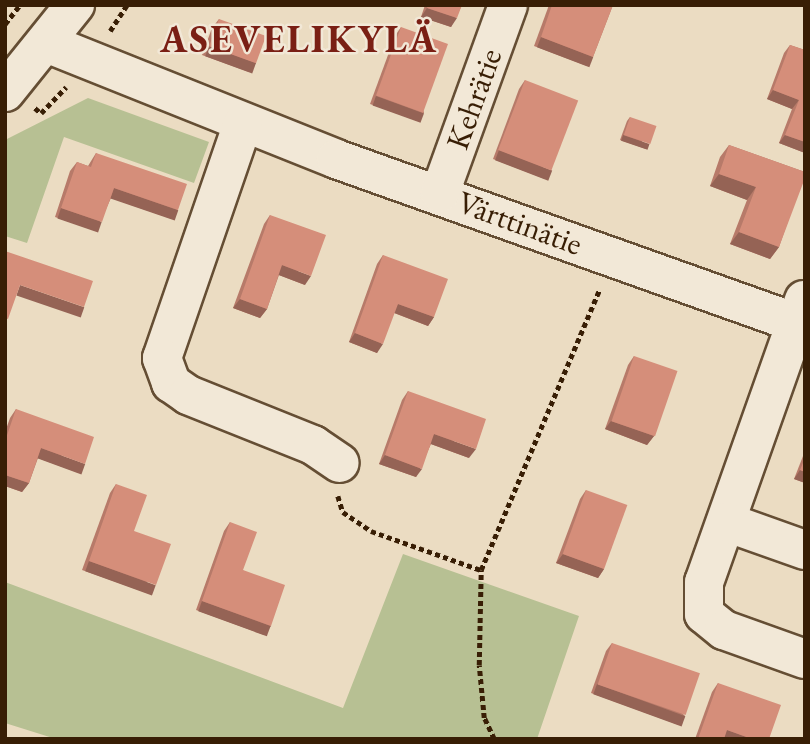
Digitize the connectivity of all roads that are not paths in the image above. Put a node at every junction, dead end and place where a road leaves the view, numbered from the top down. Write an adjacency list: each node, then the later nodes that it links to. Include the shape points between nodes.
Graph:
1 (75, 5): 3 (street)
2 (508, 5): 6 (street, Kehrätie)
3 (49, 44): 4 (street); 5 (street, Värttinätie)
4 (5, 92)
5 (243, 122): 6 (street, Värttinätie); 8 (street, via 162,358 171,383 187,396 313,445)
6 (440, 193): 7 (street, Värttinätie, via 613,257)
7 (802, 316): 9 (street, Värttinätie)
8 (340, 463)
9 (726, 522): 10 (street); 11 (street, Värttinätie, via 704,582 704,614 724,630)
10 (805, 550)
11 (805, 659)

